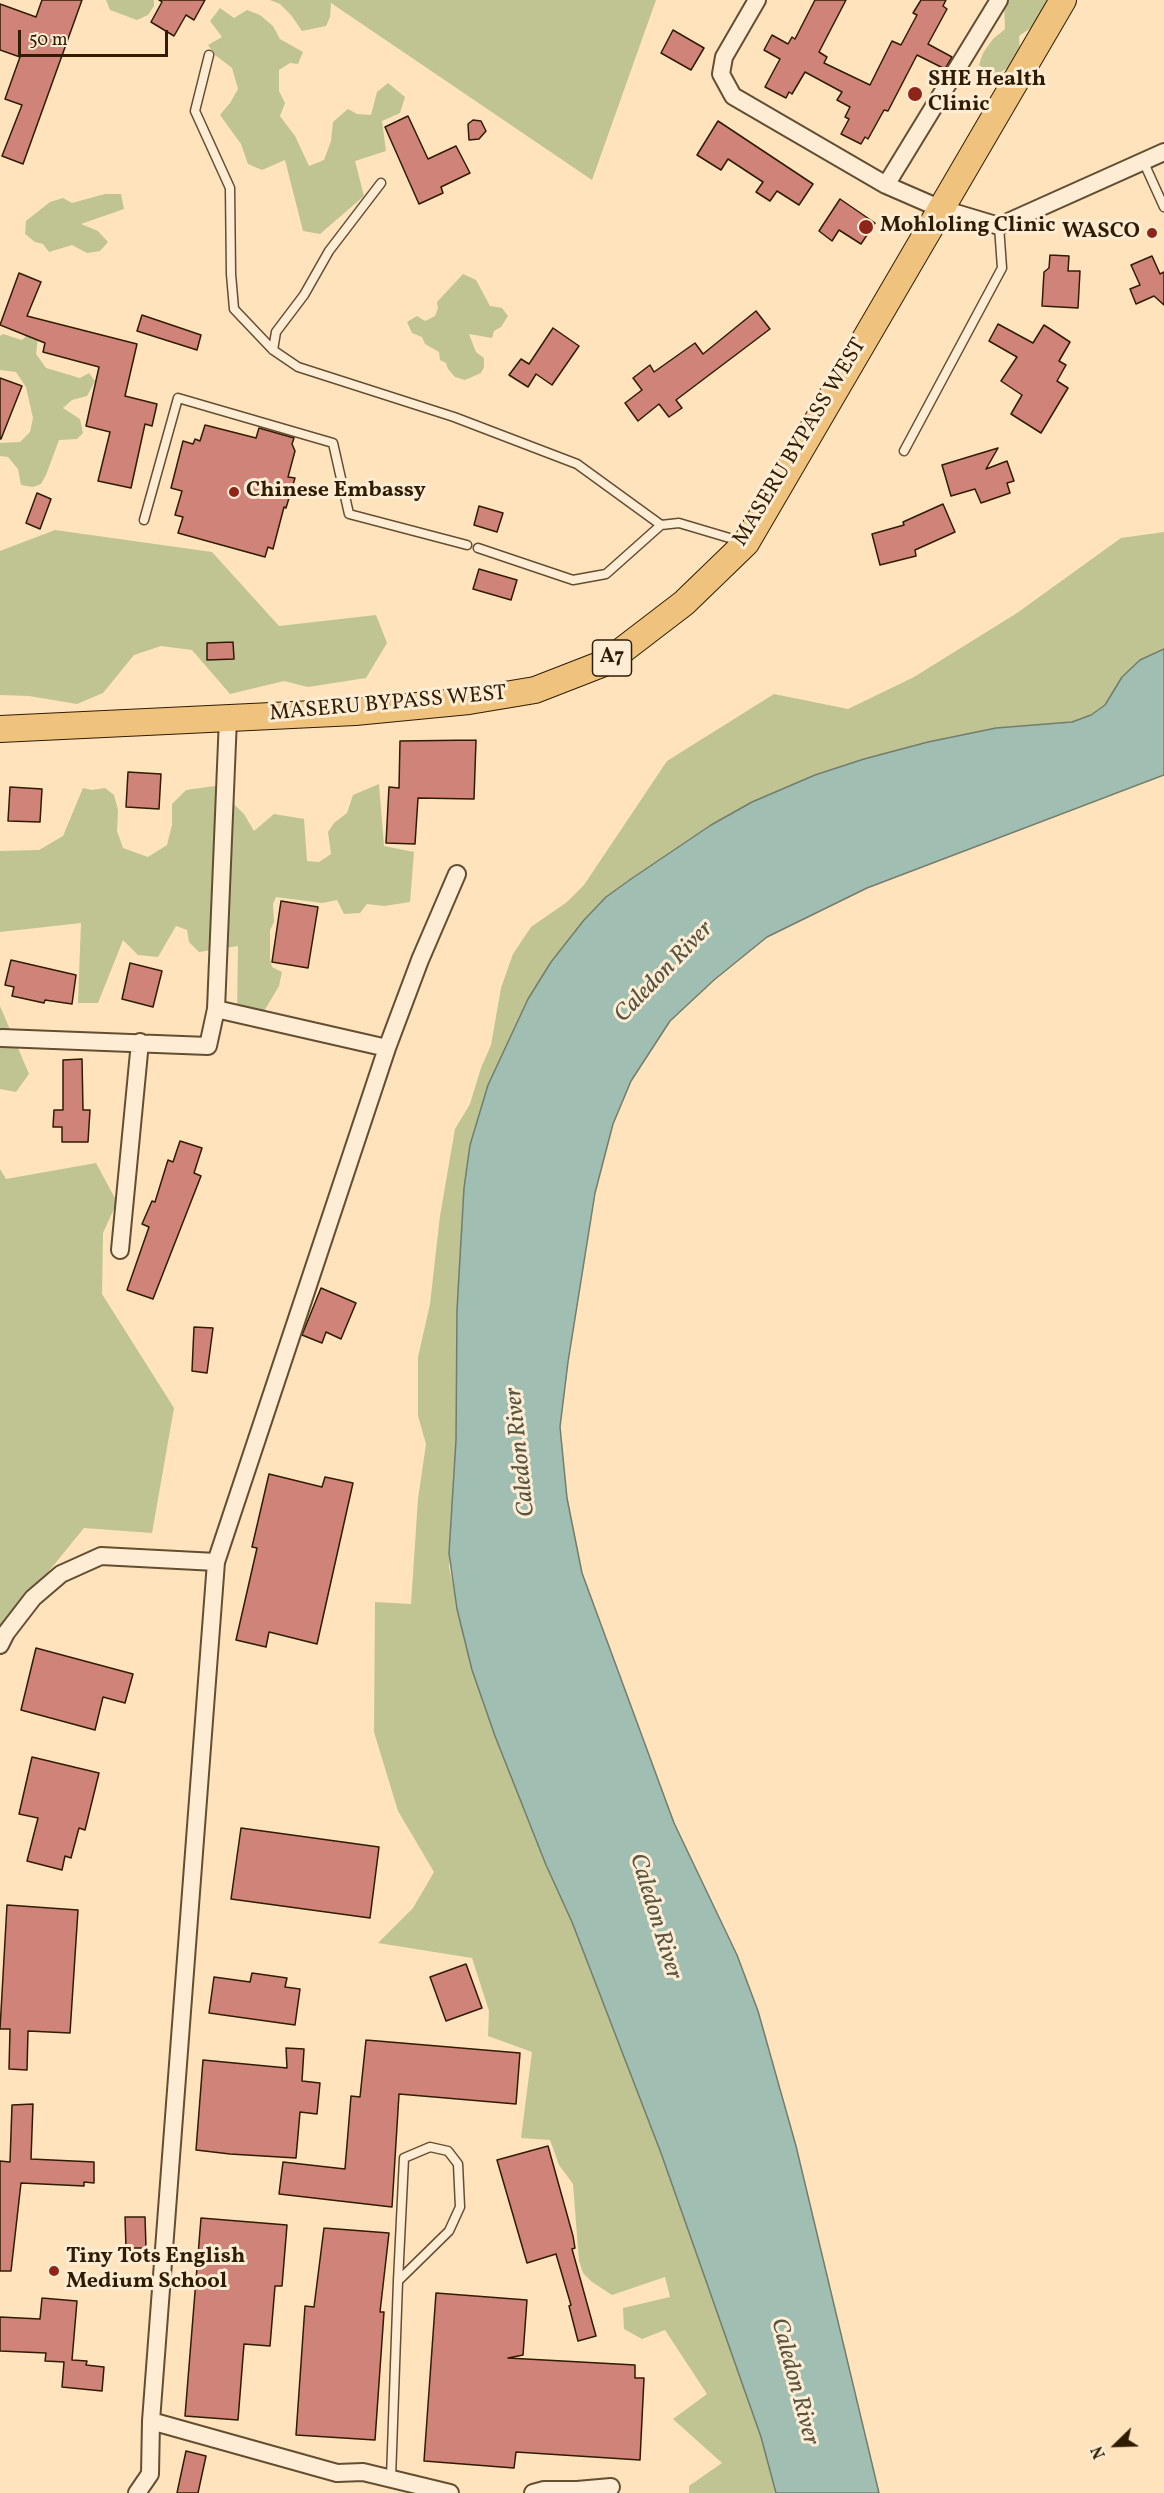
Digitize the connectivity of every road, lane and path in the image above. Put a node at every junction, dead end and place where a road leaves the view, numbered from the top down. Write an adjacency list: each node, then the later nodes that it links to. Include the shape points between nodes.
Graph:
1 (757, 0): 8 (street, via 724,57 721,74 733,96)
2 (999, 0): 8 (street)
3 (1063, 0): 10 (main road, MASERU BYPASS WEST / A7)
4 (209, 55): 12 (lane, via 195,111 230,188 234,309)
5 (1164, 152): 6 (street)
6 (1144, 163): 9 (lane); 11 (street)
7 (381, 183): 12 (lane, via 329,251 304,295 276,332)
8 (886, 185): 10 (street)
9 (1164, 207)
10 (939, 208): 11 (street); 16 (main road, MASERU BYPASS WEST / A7)
11 (999, 226): 13 (lane, via 1002,268)
12 (273, 350): 15 (lane, via 298,367 454,417 577,464)
13 (904, 451)
14 (144, 520): 17 (lane, via 178,398 333,443 348,514)
15 (661, 525): 16 (lane, via 679,523); 18 (lane, via 606,574 573,579)
16 (746, 543): 19 (main road, MASERU BYPASS WEST / A7, via 684,603 607,662 535,690 424,706)
17 (467, 545)
18 (478, 548)
19 (228, 718): 20 (main road, MASERU BYPASS WEST / A7); 22 (street)
20 (0, 729)
21 (457, 874): 25 (street)
22 (216, 1009): 24 (street, via 208,1047); 25 (street)
23 (2, 1038): 24 (street)
24 (140, 1042): 26 (street)
25 (387, 1048): 27 (street)
26 (120, 1250)
27 (216, 1562): 28 (street, via 101,1557 61,1574 33,1598); 30 (street)
28 (0, 1645)
29 (398, 2281): 29 (lane, via 449,2231 460,2207 458,2164 448,2151 430,2147 404,2158); 31 (lane)
30 (151, 2421): 31 (street, via 337,2473 363,2472); 33 (street, via 150,2474)
31 (391, 2478): 34 (street)
32 (611, 2487): 35 (street)
33 (137, 2493)
34 (450, 2493)
35 (534, 2493)

